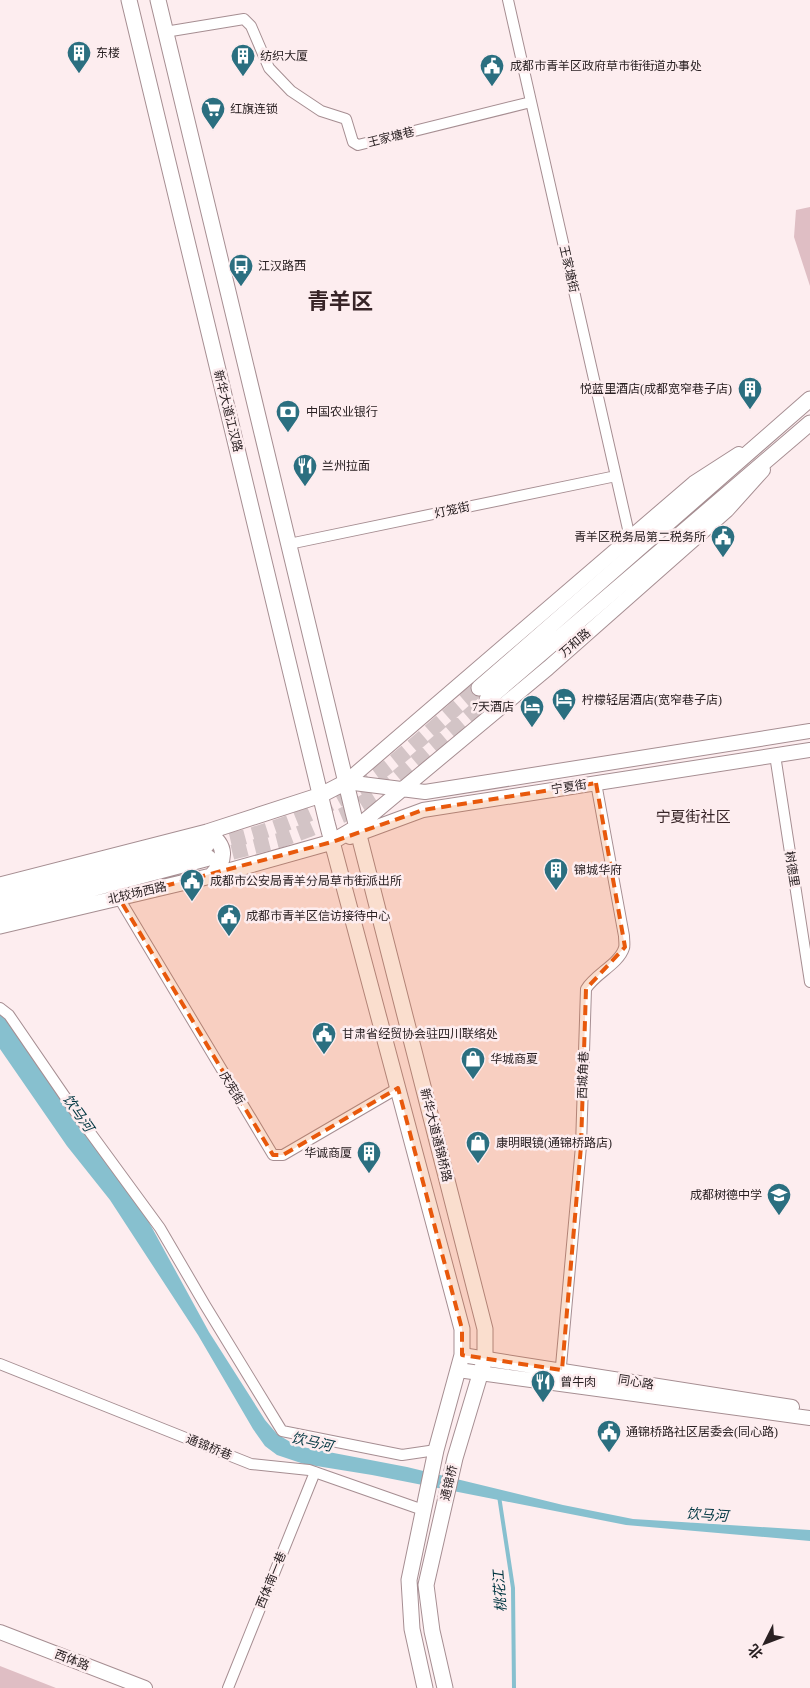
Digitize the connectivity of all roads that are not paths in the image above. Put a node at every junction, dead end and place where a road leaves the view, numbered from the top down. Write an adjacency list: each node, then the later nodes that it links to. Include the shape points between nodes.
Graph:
1 (129, 0): 19 (main road, 新华大道江汉路)
2 (158, 0): 4 (main road)
3 (508, 0): 5 (street, 王家塘街)
4 (165, 32): 5 (street, 王家塘巷, via 244,19 251,26 269,68 291,91 321,111 346,119 353,142 358,145); 12 (main road)
5 (531, 102): 10 (street, 王家塘街)
6 (810, 399): 8 (main road, 万和路)
7 (810, 424): 9 (main road, 万和路)
8 (770, 434): 9 (main road, 万和路, via 483,694); 11 (main road, 万和路, via 694,483)
9 (782, 447): 18 (main road, 万和路, via 727,510 548,668)
10 (616, 476): 11 (street, 王家塘街); 12 (street, 灯笼街)
11 (630, 538): 16 (main road, 万和路)
12 (289, 544): 16 (main road)
13 (810, 731): 18 (main road, 宁夏街, via 426,792)
14 (810, 750): 15 (main road, 宁夏街)
15 (774, 755): 17 (main road, 宁夏街); 30 (street, 树德里)
16 (346, 782): 18 (main road, 宁夏街); 19 (main road); 21 (main road, 新华大道通锦桥路)
17 (596, 783): 21 (main road, 宁夏街, via 423,810); 36 (street, 西城角巷, via 625,948 591,980 586,989 581,1146)
18 (402, 790): 21 (main road, 万和路)
19 (321, 795): 20 (main road, 新华大道江汉路); 23 (main road)
20 (327, 823): 22 (main road, 新华大道通锦桥路)
21 (358, 831): 22 (main road, 北较场西路); 33 (main road, 新华大道通锦桥路, via 485,1329)
22 (332, 842): 24 (main road, 北较场西路); 32 (main road, 新华大道通锦桥路)
23 (207, 846): 24 (main road, via 217,840 222,851 221,865); 25 (main road); 26 (main road); 28 (main road)
24 (211, 876): 27 (main road, 北较场西路)
25 (0, 885)
26 (0, 898)
27 (119, 898): 29 (main road, 北较场西路); 32 (street, 庆宪街, via 273,1155 283,1155)
28 (0, 914)
29 (0, 926)
30 (810, 982)
31 (0, 1008): 41 (street, via 9,1015 160,1228 282,1431 402,1455)
32 (398, 1088): 34 (main road, 新华大道通锦桥路, via 462,1329)
33 (485, 1358): 34 (main road, 同心路); 36 (main road, 同心路); 37 (main road, 新华大道通锦桥路)
34 (460, 1363): 37 (main road); 41 (main road, 新华大道通锦桥路)
35 (0, 1364): 43 (street, 通锦桥巷, via 251,1464)
36 (562, 1370): 38 (street, 西城角巷); 39 (main road, 同心路)
37 (480, 1374): 38 (main road); 42 (main road, 新华大道通锦桥路)
38 (559, 1385): 40 (main road)
39 (810, 1410)
40 (810, 1418)
41 (436, 1453): 44 (main road, 通锦桥)
42 (455, 1458): 49 (main road, 通锦桥, via 426,1585)
43 (315, 1472): 44 (street, 通锦桥巷); 47 (street, 西体南一巷)
44 (424, 1506): 48 (main road, via 409,1580 412,1629)
45 (0, 1632): 46 (main road, 西体路)
46 (145, 1688)
47 (228, 1688)
48 (425, 1688)
49 (445, 1688)

